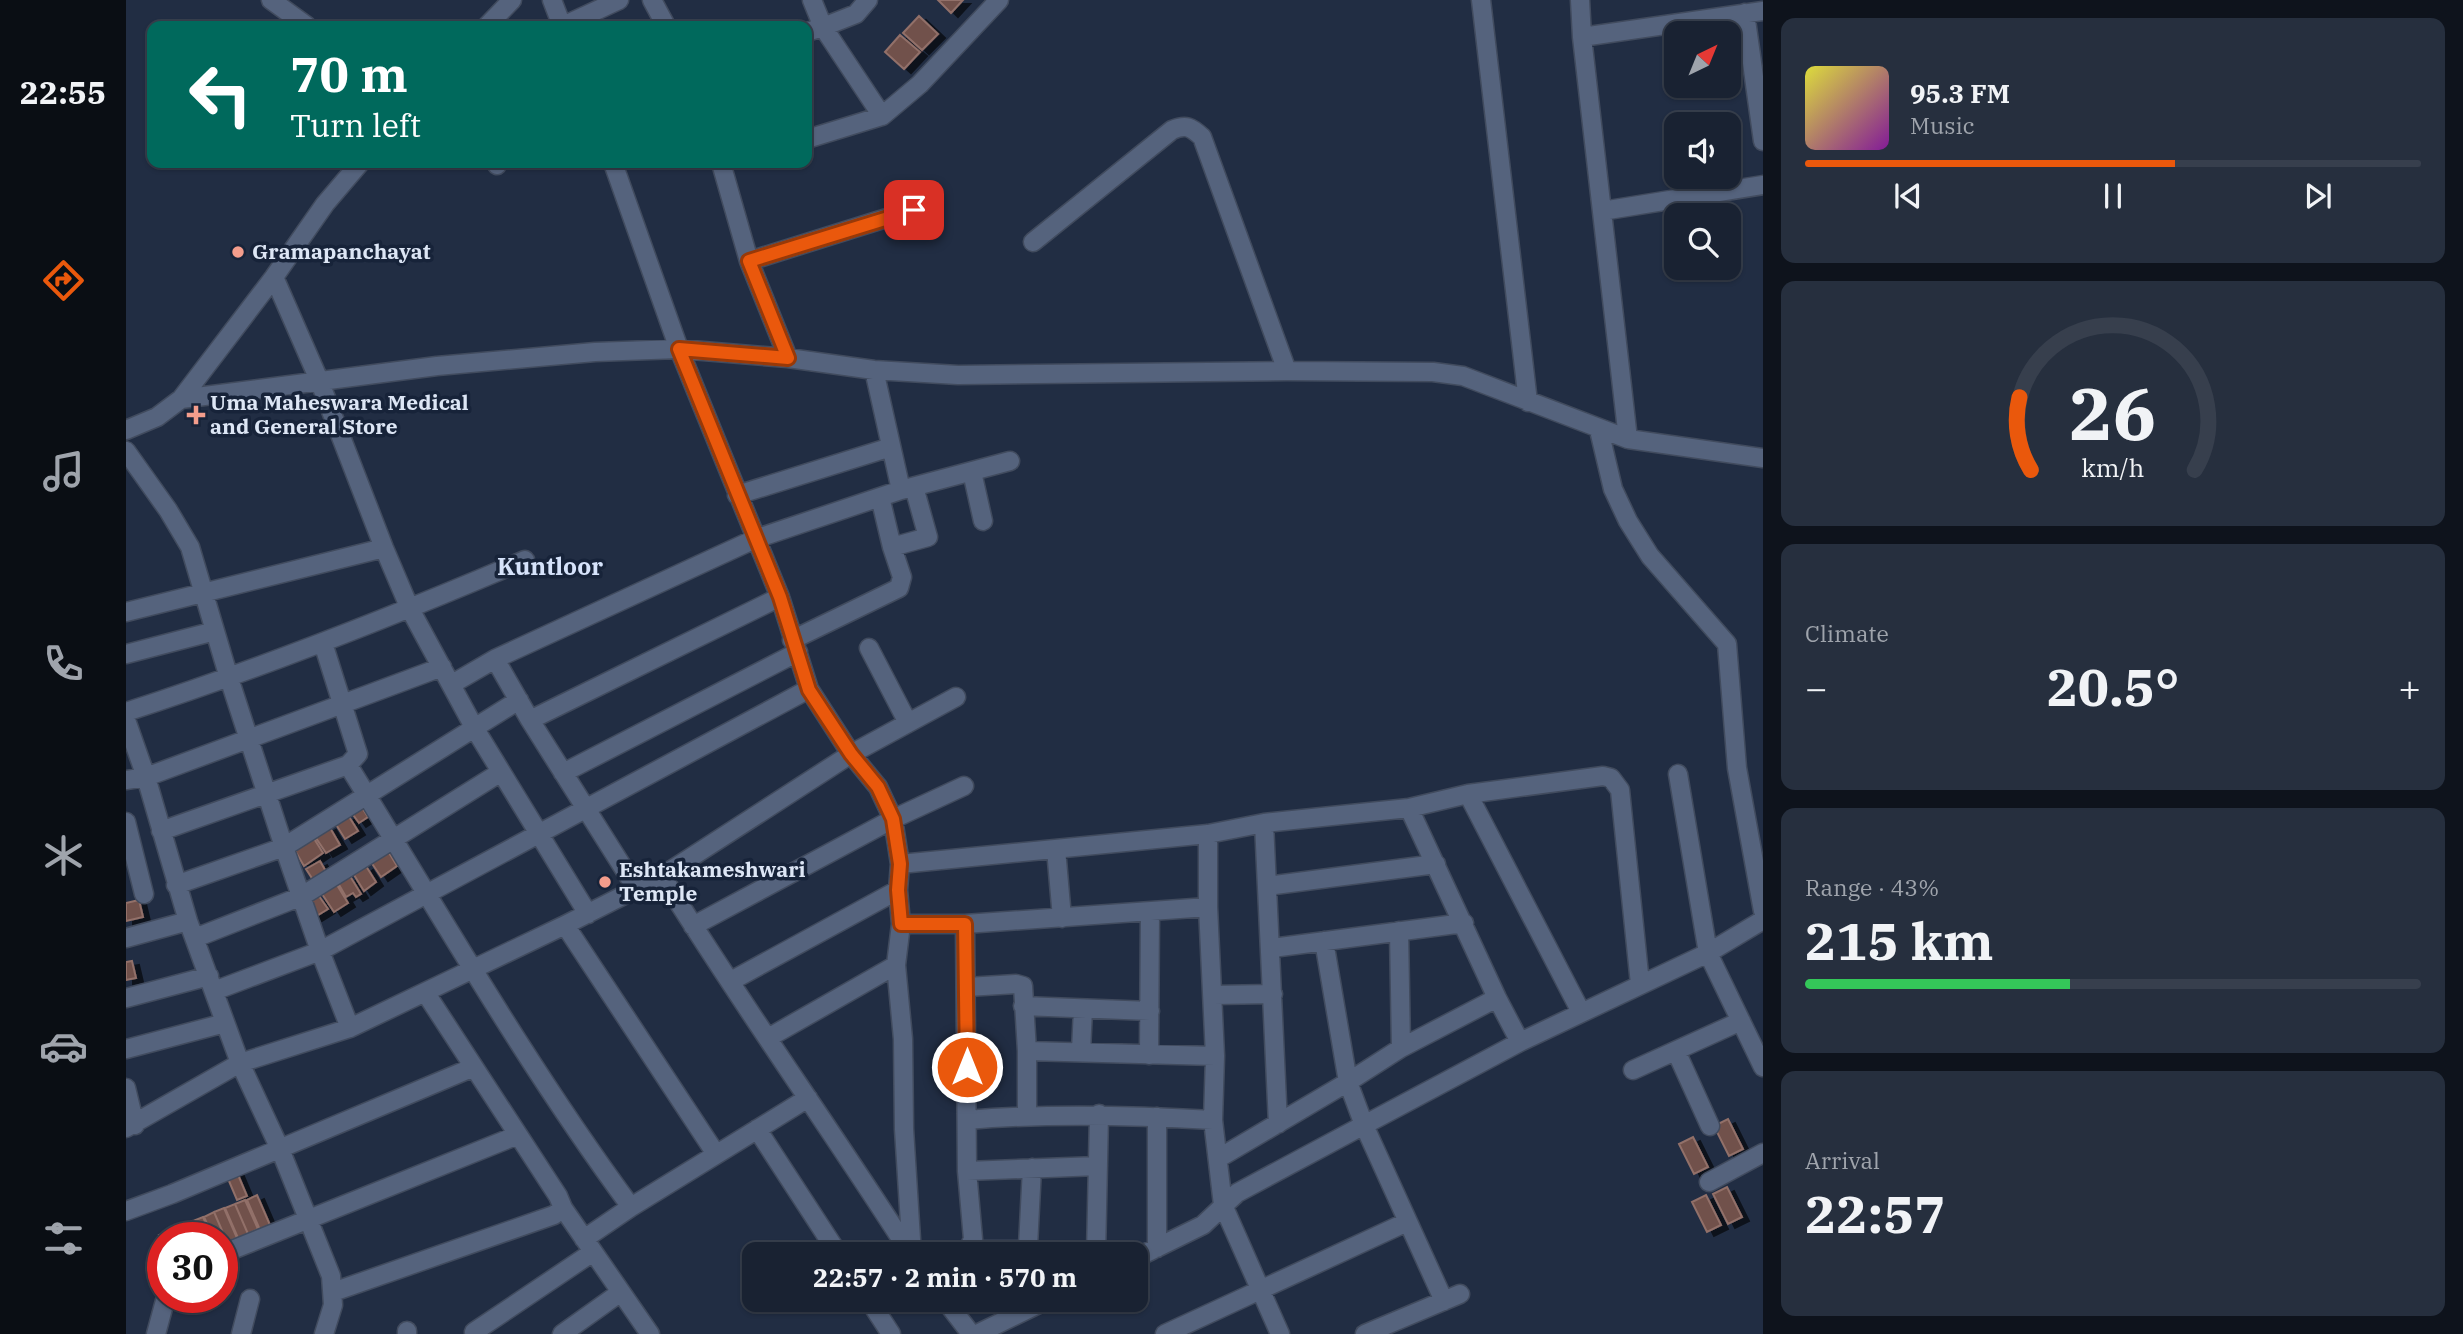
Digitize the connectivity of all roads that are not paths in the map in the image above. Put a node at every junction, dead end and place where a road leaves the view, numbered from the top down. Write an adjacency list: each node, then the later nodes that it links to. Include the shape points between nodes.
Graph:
1 (271, 0): 12 (street)
2 (552, 0): 14 (street)
3 (619, 0): 15 (street)
4 (652, 0): 16 (street)
5 (812, 0): 17 (street)
6 (868, 0): 17 (street, via 856,14)
7 (999, 0): 19 (street, via 920,84)
8 (1481, 0): 37 (street)
9 (1580, 0): 18 (street)
10 (508, 2): 13 (street)
11 (1754, 12): 18 (street); 21 (street)
12 (300, 21)
13 (491, 21)
14 (561, 21)
15 (574, 21)
16 (663, 21)
17 (815, 29): 19 (street)
18 (1582, 37): 27 (street)
19 (882, 116): 20 (street)
20 (812, 138)
21 (1763, 141)
22 (356, 168): 30 (street)
23 (615, 168): 31 (street)
24 (722, 168): 29 (street)
25 (1763, 185): 27 (street)
26 (928, 205): 29 (street)
27 (1602, 211): 40 (street)
28 (1032, 242): 34 (street, via 1172,130 1192,128 1202,137)
29 (749, 261): 32 (street)
30 (274, 277): 35 (street); 36 (street)
31 (679, 349): 32 (street); 35 (street, via 595,352); 47 (street)
32 (788, 358): 33 (street)
33 (874, 370): 34 (street, via 958,375); 41 (street)
34 (1287, 371): 37 (street, via 1433,372 1463,376)
35 (318, 380): 36 (street); 52 (street)
36 (181, 399): 38 (street)
37 (1528, 402): 39 (street)
38 (126, 430)
39 (1599, 430): 40 (street); 109 (street, via 1613,489 1628,521 1650,556 1727,644 1737,768)
40 (1628, 439): 43 (street)
41 (891, 447): 46 (street); 47 (street)
42 (126, 451): 54 (street, via 190,547)
43 (1763, 458)
44 (1010, 461): 45 (street)
45 (972, 471): 46 (street); 49 (street)
46 (908, 489): 48 (street); 51 (street, via 928,537)
47 (737, 495): 50 (street)
48 (880, 497): 50 (street); 51 (street)
49 (983, 521)
50 (755, 539): 55 (street); 63 (street)
51 (892, 547): 60 (street, via 902,577 899,588)
52 (384, 548): 54 (street); 56 (street)
53 (525, 560): 56 (street)
54 (203, 592): 57 (street); 58 (street)
55 (780, 597): 60 (street); 71 (street)
56 (411, 609): 59 (street); 64 (street)
57 (126, 612)
58 (215, 631): 62 (street); 65 (street)
59 (323, 643): 65 (street); 70 (street)
60 (795, 646): 67 (street); 79 (street)
61 (869, 648): 73 (street)
62 (126, 654)
63 (495, 659): 66 (street); 69 (street)
64 (442, 667): 66 (street); 70 (street)
65 (229, 678): 72 (street); 75 (street)
66 (452, 684): 74 (street)
67 (809, 690): 76 (street); 87 (street)
68 (956, 697): 73 (street)
69 (519, 701): 71 (street); 74 (street)
70 (344, 704): 75 (street); 77 (street, via 358,754)
71 (530, 720): 79 (street)
72 (126, 721): 81 (street)
73 (908, 723): 76 (street)
74 (475, 729): 78 (street); 86 (street)
75 (248, 738): 81 (street); 85 (street)
76 (851, 754): 89 (street, via 878,787); 100 (street)
77 (348, 765): 85 (street); 86 (street)
78 (501, 772): 93 (street); 95 (street)
79 (563, 773): 87 (street)
80 (1678, 774): 126 (street)
81 (146, 777): 82 (street); 92 (street)
82 (126, 780)
83 (964, 786): 89 (street)
84 (1468, 794): 88 (street); 131 (street, via 1603,775 1616,783); 141 (street)
85 (267, 795): 92 (street); 96 (street)
86 (367, 795): 95 (street); 96 (street)
87 (585, 808): 93 (street); 103 (street)
88 (1409, 808): 91 (street); 99 (street)
89 (893, 819): 98 (street); 119 (street)
90 (126, 822): 106 (street)
91 (1264, 823): 94 (street); 102 (street)
92 (161, 831): 101 (street)
93 (541, 834): 105 (street); 111 (street)
94 (1208, 834): 97 (street); 108 (street)
95 (394, 840): 105 (street); 107 (street)
96 (284, 847): 101 (street); 107 (street)
97 (1056, 849): 98 (street); 112 (street)
98 (900, 864): 104 (street)
99 (1436, 864): 102 (street); 115 (street)
100 (662, 876): 103 (street); 119 (street)
101 (176, 885): 113 (street)
102 (1268, 886): 124 (street)
103 (636, 888): 111 (street)
104 (898, 890): 116 (street); 129 (street)
105 (427, 892): 125 (street); 128 (street)
106 (144, 894)
107 (302, 896): 121 (street); 125 (street)
108 (1208, 907): 110 (street); 135 (street)
109 (1763, 911)
110 (1150, 912): 112 (street); 140 (street)
111 (588, 914): 118 (street)
112 (1062, 918): 117 (street)
113 (188, 920): 121 (street); 122 (street)
114 (1763, 920): 126 (street)
115 (1464, 923): 120 (street); 137 (street)
116 (901, 924): 117 (street); 127 (street)
117 (965, 924): 132 (street)
118 (565, 926): 128 (street); 175 (street)
119 (693, 926): 129 (street)
120 (1399, 932): 123 (street); 148 (street)
121 (195, 938): 130 (street)
122 (126, 939)
123 (1324, 941): 124 (street); 159 (street)
124 (1272, 948): 134 (street)
125 (320, 951): 130 (street); 145 (street)
126 (1707, 953): 131 (street); 144 (street)
127 (896, 965): 146 (street); 189 (street)
128 (473, 969): 133 (street); 182 (street, via 582,1140)
129 (732, 981): 146 (street)
130 (211, 983): 136 (street); 142 (street)
131 (1640, 984): 141 (street)
132 (967, 987): 138 (street, via 1020,984); 165 (street)
133 (425, 992): 145 (street); 156 (street)
134 (1273, 994): 135 (street); 167 (street)
135 (1214, 995): 154 (street)
136 (126, 998)
137 (1497, 998): 147 (street); 148 (street)
138 (1023, 1006): 139 (street); 150 (street)
139 (1083, 1009): 140 (street); 151 (street)
140 (1150, 1011): 153 (street)
141 (1581, 1012): 147 (street)
142 (225, 1023): 149 (street); 155 (street)
143 (1763, 1024): 144 (street)
144 (1743, 1026): 152 (street); 157 (street)
145 (350, 1028): 155 (street)
146 (768, 1038): 161 (street)
147 (1520, 1042): 168 (street)
148 (1401, 1048): 159 (street)
149 (126, 1049)
150 (1027, 1051): 151 (street); 163 (street)
151 (1081, 1051): 153 (street)
152 (1676, 1051): 158 (street); 170 (street)
153 (1149, 1055): 154 (street)
154 (1215, 1056): 166 (street)
155 (240, 1063): 169 (street); 173 (street)
156 (474, 1067): 172 (street); 173 (street)
157 (1763, 1067)
158 (1633, 1070)
159 (1348, 1082): 167 (street); 168 (street)
160 (126, 1088): 169 (street)
161 (808, 1098): 171 (street); 188 (street)
162 (1099, 1114): 163 (street); 164 (street); 177 (street)
163 (1027, 1115): 165 (street)
164 (1157, 1117): 166 (street); 195 (street)
165 (967, 1120): 179 (street)
166 (1213, 1120): 176 (street)
167 (1278, 1124): 176 (street)
168 (1364, 1125): 181 (street, via 1237,1193); 186 (street)
169 (131, 1126)
170 (1710, 1126)
171 (757, 1129): 175 (street); 187 (street)
172 (518, 1135): 183 (street); 185 (street)
173 (280, 1149): 184 (street); 185 (street)
174 (1763, 1153): 180 (street)
175 (716, 1154): 182 (street)
176 (1219, 1158): 181 (street)
177 (1098, 1166): 178 (street); 192 (street)
178 (1032, 1168): 179 (street); 191 (street)
179 (967, 1171): 190 (street)
180 (1709, 1182)
181 (1223, 1205): 195 (street, via 1203,1225); 197 (street)
182 (631, 1207): 193 (street)
183 (563, 1208): 193 (street); 198 (street)
184 (126, 1211)
185 (308, 1219): 194 (street); 198 (street)
186 (1407, 1222): 197 (street); 215 (street, via 1452,1298)
187 (831, 1242)
188 (903, 1242)
189 (911, 1242)
190 (971, 1242)
191 (1028, 1242)
192 (1096, 1242)
193 (588, 1246): 199 (street); 205 (street)
194 (238, 1247)
195 (1157, 1248): 196 (street)
196 (1148, 1252)
197 (1259, 1291): 213 (street); 214 (street)
198 (333, 1292): 208 (street)
199 (621, 1292): 209 (street); 210 (street)
200 (250, 1299): 207 (street)
201 (877, 1312): 211 (street)
202 (955, 1312): 212 (street)
203 (1021, 1312): 212 (street)
204 (162, 1313): 206 (street)
205 (474, 1332)
206 (156, 1334)
207 (241, 1334)
208 (324, 1334)
209 (562, 1334)
210 (650, 1334)
211 (891, 1334)
212 (974, 1334)
213 (1165, 1334)
214 (1280, 1334)
215 (1365, 1334)

